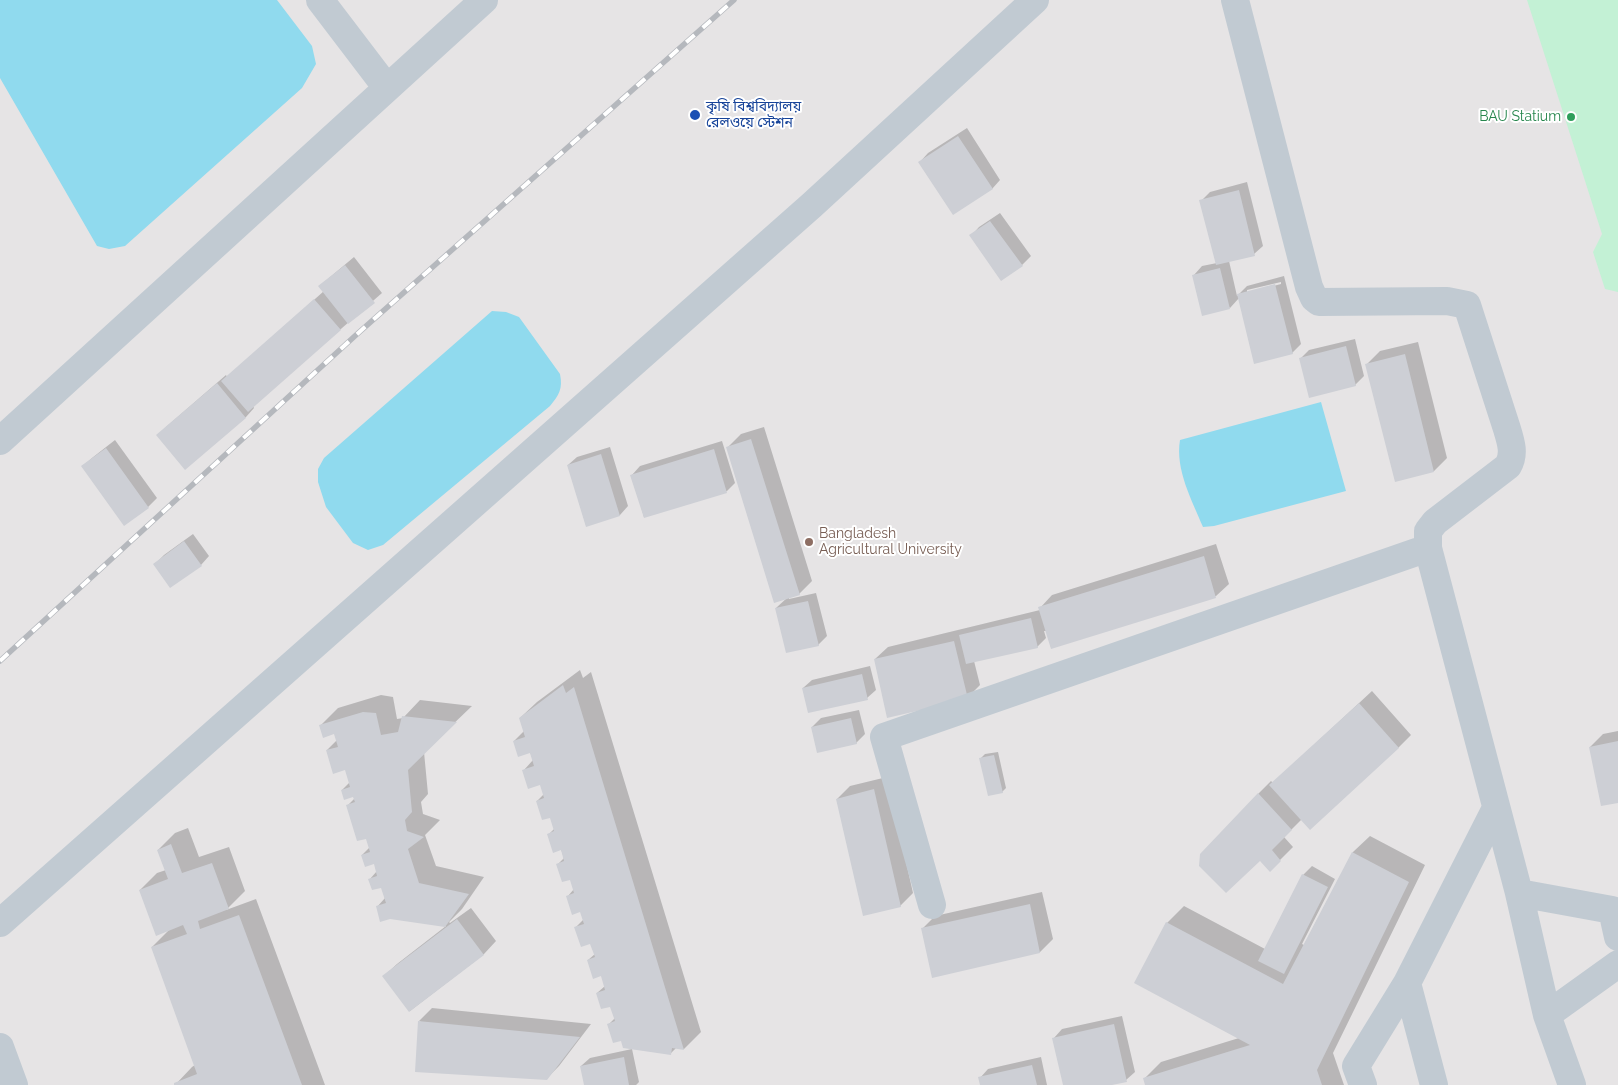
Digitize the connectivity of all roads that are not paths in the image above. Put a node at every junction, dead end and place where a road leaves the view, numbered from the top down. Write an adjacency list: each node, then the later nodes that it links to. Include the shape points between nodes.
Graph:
1 (320, 0): 5 (street)
2 (484, 0): 5 (street)
3 (1035, 0): 11 (street, via 812,205)
4 (1235, 0): 7 (street, via 1314,298 1318,302 1458,302 1466,305 1470,313 1507,429 1512,458 1502,471 1435,522 1428,531)
5 (387, 88): 6 (street)
6 (0, 441)
7 (1428, 548): 8 (street); 10 (street, via 884,738)
8 (1496, 808): 9 (street); 14 (street)
9 (1519, 893): 12 (street, via 1612,910); 15 (street)
10 (932, 905)
11 (0, 922)
12 (1618, 937)
13 (1618, 964): 15 (street)
14 (1406, 983): 18 (street, via 1356,1066); 19 (street)
15 (1547, 1015): 20 (street)
16 (0, 1048): 17 (street)
17 (14, 1085)
18 (1363, 1085)
19 (1434, 1085)
20 (1572, 1085)

